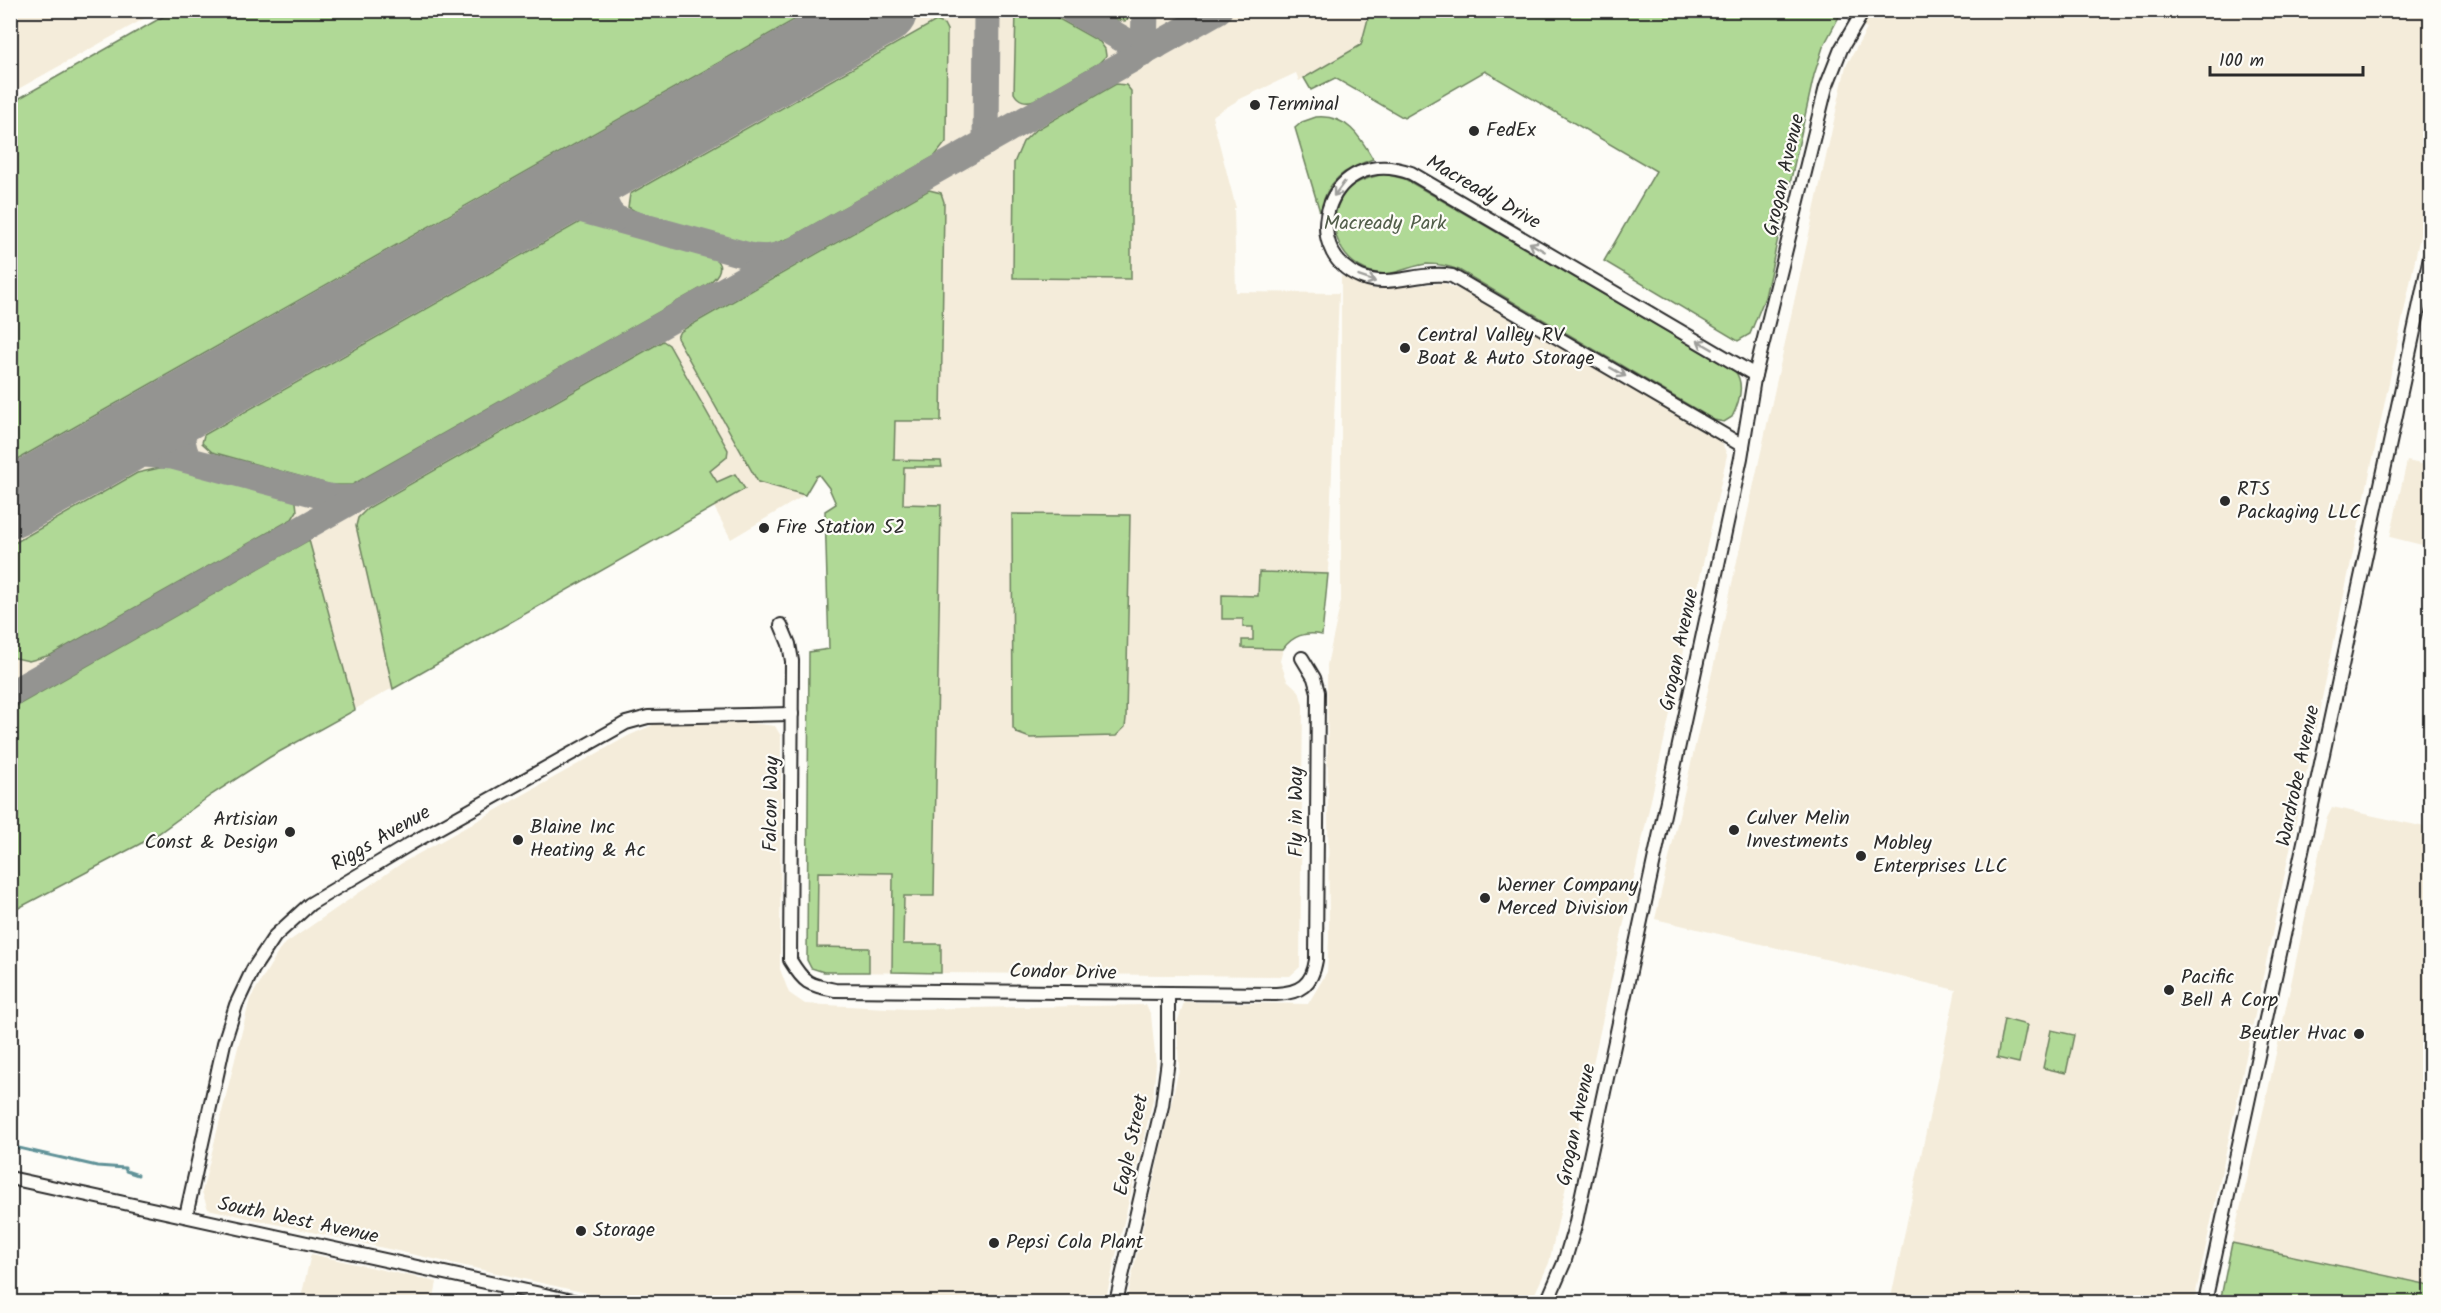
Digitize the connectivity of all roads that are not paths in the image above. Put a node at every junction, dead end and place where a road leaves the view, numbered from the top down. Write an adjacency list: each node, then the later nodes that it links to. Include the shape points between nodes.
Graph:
1 (1864, 10): 3 (street, Grogan Avenue, via 1841,49 1826,87)
2 (2430, 257): 18 (street, Wardrobe Avenue)
3 (1755, 375): 4 (street, Grogan Avenue); 4 (street, Macready Drive, one-way to 4, via 1411,173 1384,167 1357,173 1337,190 1330,205 1330,246 1342,264 1358,276 1379,282 1430,274 1452,276)
4 (1743, 446): 17 (street, Grogan Avenue, via 1575,1226)
5 (781, 625): 7 (street, Falcon Way, via 792,660)
6 (1302, 658): 8 (street, Fly in Way, via 1318,693)
7 (792, 714): 9 (street, Falcon Way, via 790,960); 12 (street, Riggs Avenue, via 648,717 626,723 309,904 275,936 236,1005)
8 (1314, 970): 10 (street, Condor Drive, via 1305,986 1293,993)
9 (803, 981): 10 (street, Condor Drive, via 835,990)
10 (1168, 994): 16 (street, Eagle Street, via 1168,1060 1162,1106)
11 (10, 1178): 12 (street, South West Avenue)
12 (186, 1216): 13 (street, South West Avenue)
13 (508, 1287): 14 (street); 15 (street, South West Avenue)
14 (505, 1302)
15 (577, 1302)
16 (1116, 1302)
17 (1547, 1302)
18 (2205, 1302)

